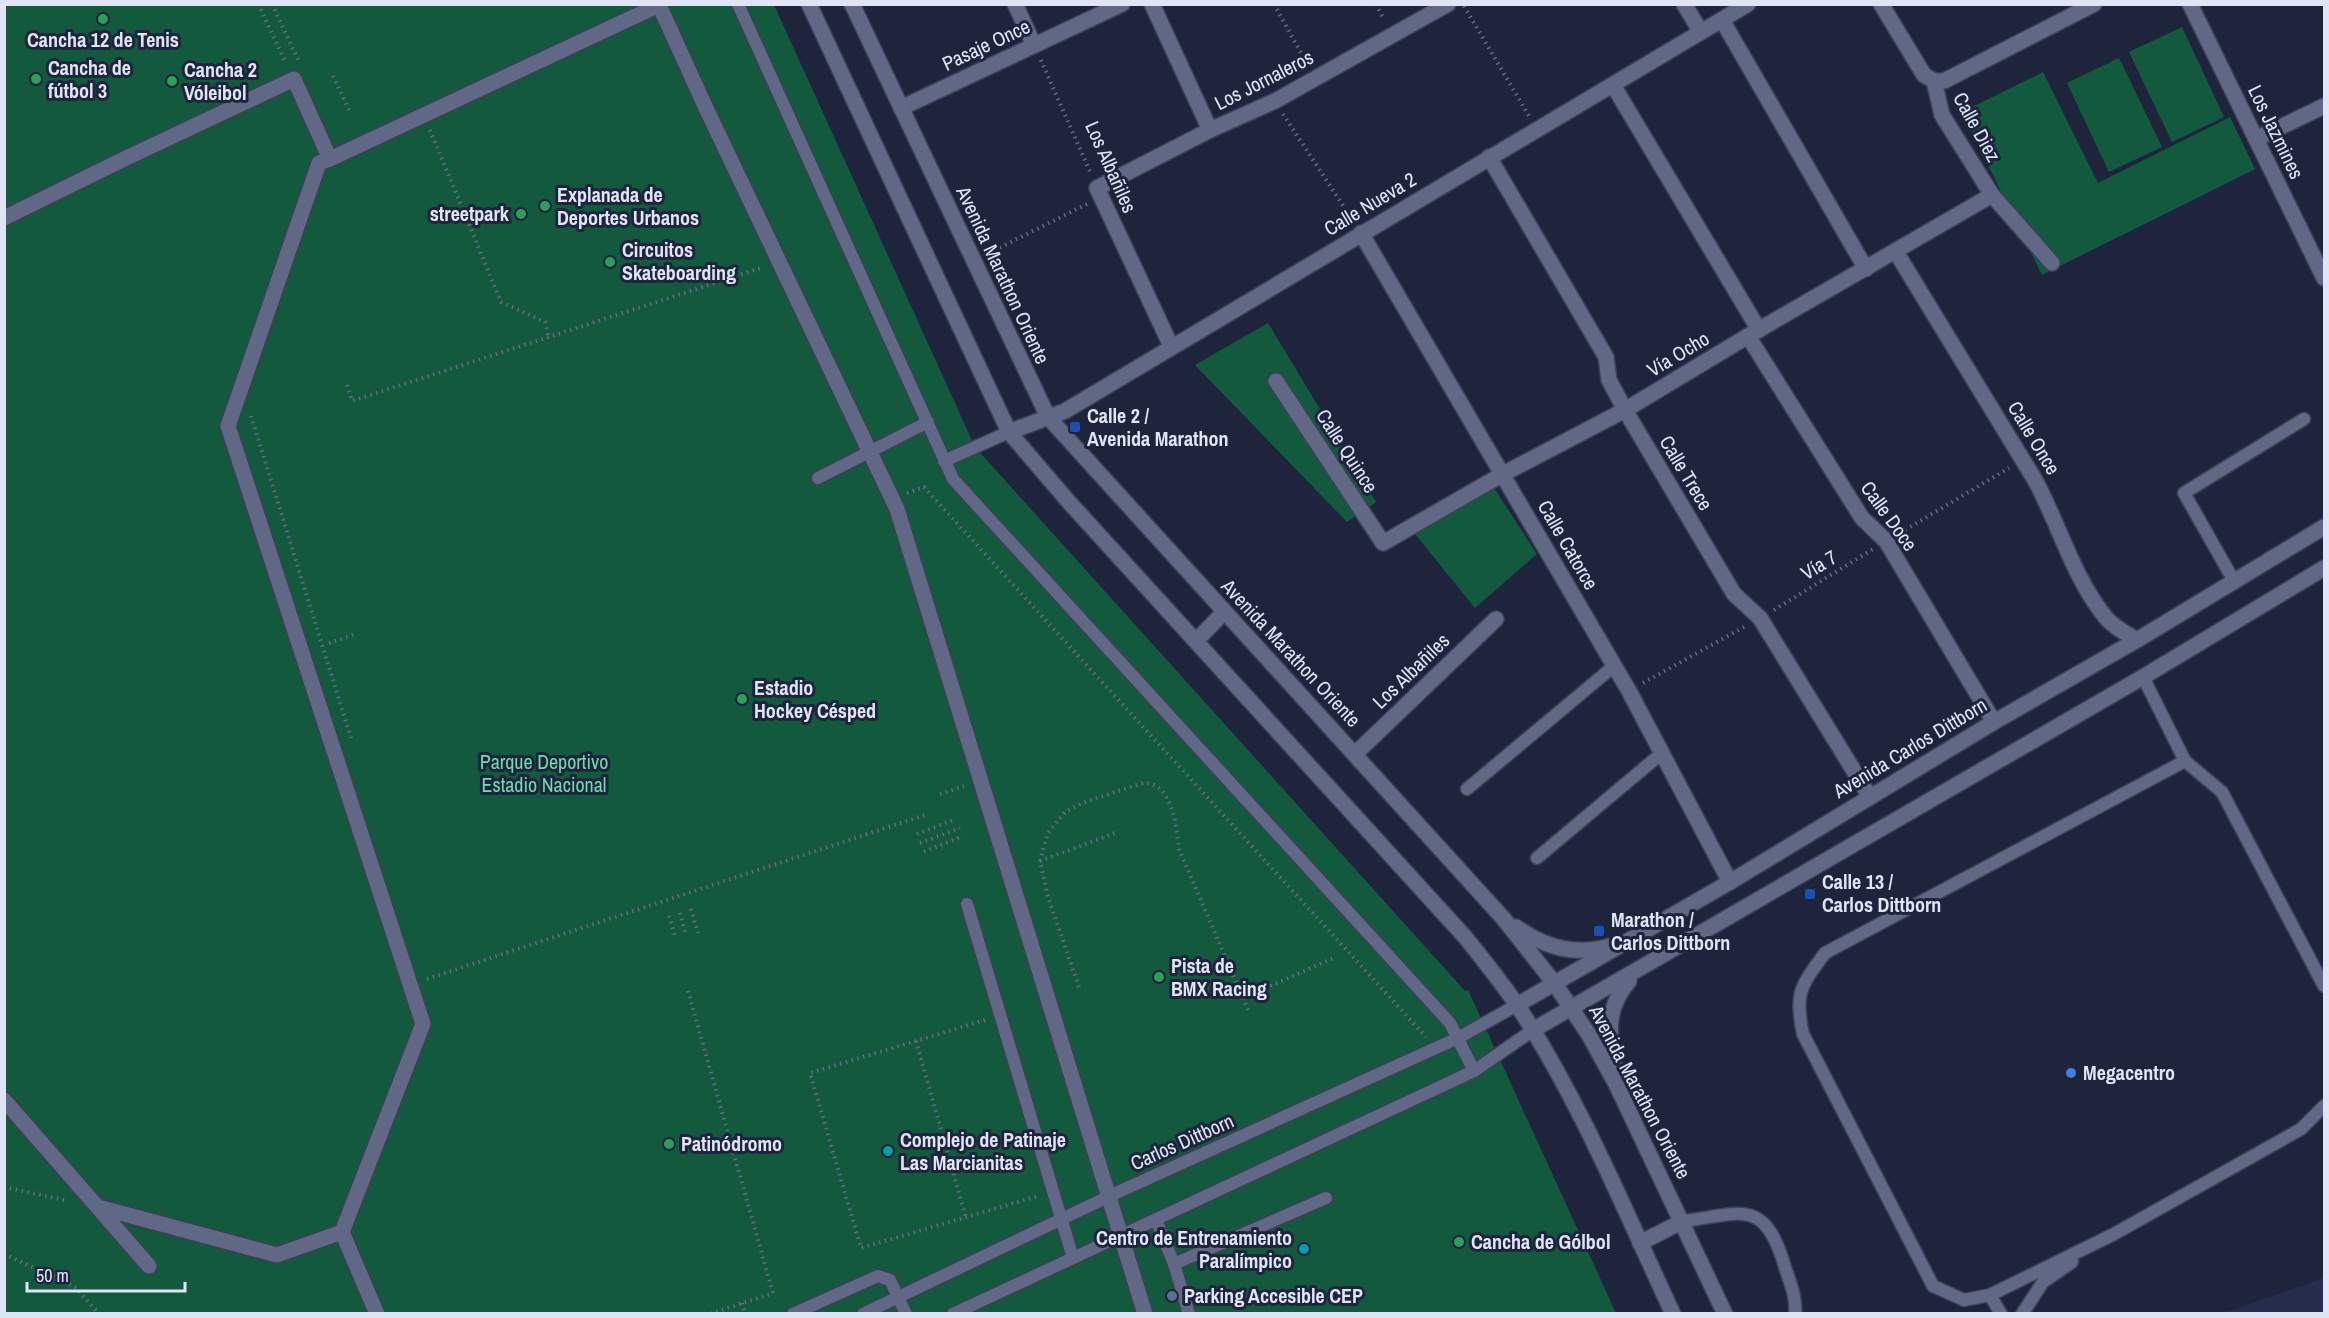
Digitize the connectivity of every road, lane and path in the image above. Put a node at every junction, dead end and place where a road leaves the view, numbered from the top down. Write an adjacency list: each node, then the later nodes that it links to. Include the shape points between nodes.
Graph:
1 (258, 4): 20 (path)
2 (738, 4): 53 (lane)
3 (809, 4): 54 (street)
4 (852, 4): 26 (street, Avenida Marathon Oriente)
5 (1015, 4): 18 (street)
6 (1122, 4): 18 (street, Pasaje Once)
7 (1152, 4): 29 (street)
8 (1274, 4): 21 (path)
9 (1448, 4): 21 (street, Los Jornaleros)
10 (1464, 4): 30 (path)
11 (1684, 4): 17 (street)
12 (1748, 4): 16 (street, Calle Nueva 2)
13 (1881, 4): 22 (street, Calle Diez, via 1924,75)
14 (2094, 4): 22 (street, via 1944,81)
15 (2190, 4): 31 (street, Los Jazmines)
16 (1722, 20): 17 (street, Calle Nueva 2); 42 (street)
17 (1701, 32): 23 (street, Calle Nueva 2)
18 (1034, 45): 26 (street, Pasaje Once); 34 (path, Los Albañiles)
19 (333, 76): 27 (path)
20 (294, 79): 33 (street); 36 (street)
21 (1315, 79): 24 (street, Los Jornaleros)
22 (1934, 81): 35 (street, Calle Diez, via 1942,115)
23 (1613, 85): 30 (street, Calle Nueva 2); 44 (street, Calle Doce)
24 (1275, 101): 29 (street, Los Jornaleros); 37 (path)
25 (2325, 105): 31 (street)
26 (902, 108): 39 (street, Avenida Marathon Oriente)
27 (350, 112)
28 (425, 115): 33 (street); 45 (path, via 501,302 545,322); 55 (street, via 659,4)
29 (1210, 130): 34 (street, Los Jornaleros)
30 (1537, 130): 32 (street, Calle Nueva 2)
31 (2256, 139): 43 (street, Los Jazmines)
32 (1490, 157): 37 (street, Calle Nueva 2); 50 (street, Calle Trece, via 1606,357 1608,380)
33 (330, 159): 134 (street, via 319,163 228,426 423,1024)
34 (1099, 192): 39 (path); 46 (street, Los Albañiles)
35 (1992, 195): 38 (street, Vía Ocho); 40 (street, Calle Diez)
36 (4, 218)
37 (1361, 233): 46 (street, Calle Nueva 2); 58 (street, Calle Catorce)
38 (1896, 252): 42 (street, Vía Ocho); 56 (street, Calle Once)
39 (973, 261): 51 (street, Avenida Marathon Oriente)
40 (2052, 263)
41 (760, 268): 45 (path)
42 (1866, 269): 44 (street, Vía Ocho)
43 (2325, 278)
44 (1754, 333): 50 (street, Vía Ocho); 62 (street, Calle Doce, via 1862,518)
45 (549, 338): 48 (path, via 352,401)
46 (1171, 346): 51 (street, Calle Nueva 2, via 1065,411)
47 (1276, 381): 63 (street, Calle Quince)
48 (347, 385)
49 (254, 406): 77 (path, via 250,417)
50 (1625, 410): 58 (street, Vía Ocho); 67 (street, Calle Trece, via 1734,594)
51 (1048, 417): 54 (street, Calle Nueva 2); 66 (street, Avenida Marathon Oriente)
52 (2304, 419): 65 (lane, via 2184,493)
53 (928, 422): 55 (lane); 57 (lane)
54 (1009, 432): 57 (lane); 70 (street)
55 (870, 453): 59 (lane); 127 (street, via 897,509)
56 (2023, 460): 62 (path, Vía 7); 71 (street, Calle Once, via 2047,501 2070,557 2102,612)
57 (944, 461): 119 (lane, via 953,479 1450,1023)
58 (1503, 474): 63 (street, Vía Ocho); 73 (street, Calle Catorce)
59 (818, 478)
60 (906, 493): 118 (path, via 924,487)
61 (2325, 527): 65 (street, Avenida Carlos Dittborn)
62 (1886, 541): 67 (path, Vía 7); 76 (street, Calle Doce)
63 (1383, 543)
64 (2325, 568): 74 (street)
65 (2234, 581): 71 (street, Avenida Carlos Dittborn)
66 (1224, 612): 70 (street); 79 (street, Avenida Marathon Oriente)
67 (1760, 618): 75 (path, Vía 7); 84 (street, Calle Trece)
68 (1496, 619): 79 (street, Los Albañiles)
69 (356, 634): 72 (path)
70 (1196, 640): 113 (street, via 1466,939)
71 (2137, 640): 76 (street, Avenida Carlos Dittborn)
72 (329, 643)
73 (1614, 666): 75 (street, Calle Catorce); 81 (lane)
74 (2143, 677): 80 (lane); 107 (street)
75 (1629, 691): 78 (street, Calle Catorce)
76 (1994, 722): 84 (street, Avenida Carlos Dittborn)
77 (353, 745)
78 (1662, 753): 93 (lane); 95 (street, Calle Catorce)
79 (1355, 754): 100 (street, Avenida Marathon Oriente)
80 (2185, 761): 109 (lane, via 2222,792); 142 (lane, via 1826,953 1804,982 1798,1008 1803,1034 1933,1286 1964,1300)
81 (1467, 789)
82 (966, 791): 83 (path, via 965,786)
83 (940, 794)
84 (1870, 797): 95 (street, Avenida Carlos Dittborn)
85 (925, 815): 106 (path, via 427,979)
86 (956, 819): 89 (path)
87 (960, 828): 91 (path)
88 (1115, 833): 94 (path)
89 (917, 834)
90 (963, 836): 92 (path)
91 (920, 843)
92 (924, 852)
93 (1537, 858)
94 (1040, 861): 110 (path, via 1048,897); 112 (path, via 1048,833 1065,812 1143,783 1158,785 1177,825 1179,849)
95 (1730, 882): 104 (street, Avenida Carlos Dittborn)
96 (967, 904): 116 (lane)
97 (691, 909): 101 (path)
98 (680, 913): 102 (path)
99 (669, 916): 103 (path)
100 (1503, 918): 104 (street, via 1540,941 1563,949 1584,952); 108 (street, Avenida Marathon Oriente)
101 (698, 933)
102 (686, 936)
103 (675, 939)
104 (1629, 941): 108 (street, Avenida Carlos Dittborn)
105 (1336, 957): 112 (path)
106 (423, 968)
107 (1642, 969): 114 (street); 122 (street, via 1617,995 1609,1022)
108 (1556, 984): 113 (street, Avenida Carlos Dittborn); 114 (street, Avenida Marathon Oriente)
109 (2325, 986)
110 (1079, 987)
111 (688, 992): 144 (path, via 772,1293)
112 (1243, 998): 115 (path)
113 (1517, 1005): 117 (street); 119 (lane, Carlos Dittborn)
114 (1572, 1008): 117 (street); 122 (street, Avenida Marathon Oriente)
115 (1248, 1010)
116 (1000, 1015): 120 (path); 126 (lane)
117 (1533, 1030): 121 (lane); 137 (street, via 1583,1122)
118 (1427, 1038)
119 (1458, 1038): 121 (lane); 127 (lane, Carlos Dittborn)
120 (916, 1041): 130 (path); 130 (path, via 810,1073 813,1084 861,1248)
121 (1474, 1071): 132 (lane)
122 (1617, 1086): 133 (street, Avenida Marathon Oriente)
123 (4, 1100): 129 (street)
124 (2325, 1106): 135 (lane, via 2301,1129)
125 (4, 1186): 129 (path)
126 (1054, 1191): 130 (path); 131 (lane)
127 (1108, 1197): 131 (lane, Carlos Dittborn); 136 (street)
128 (1326, 1198): 140 (lane)
129 (98, 1207): 134 (street, via 277,1255); 141 (street)
130 (966, 1218)
131 (1062, 1219): 139 (lane); 143 (lane, Carlos Dittborn)
132 (1156, 1220): 136 (lane); 140 (lane)
133 (1683, 1221): 137 (street); 156 (street, Avenida Marathon Oriente); 157 (lane, via 1733,1215 1752,1215 1762,1220 1779,1247)
134 (342, 1232): 146 (street)
135 (2114, 1234): 142 (lane); 159 (lane, via 2043,1282)
136 (1120, 1236): 139 (lane); 153 (street)
137 (1640, 1243): 155 (street)
138 (4, 1254): 145 (path, via 75,1287)
139 (1073, 1258): 152 (lane)
140 (1174, 1264): 154 (lane)
141 (149, 1266)
142 (1990, 1295): 158 (lane)
143 (898, 1297): 149 (lane, via 890,1280 878,1276); 150 (lane, Carlos Dittborn); 151 (lane)
144 (741, 1303): 147 (path); 148 (path)
145 (99, 1314)
146 (377, 1314)
147 (709, 1314)
148 (745, 1314)
149 (794, 1314)
150 (863, 1314)
151 (906, 1314)
152 (953, 1314)
153 (1145, 1314)
154 (1189, 1314)
155 (1672, 1314)
156 (1725, 1314)
157 (1795, 1314)
158 (2001, 1314)
159 (2022, 1314)

